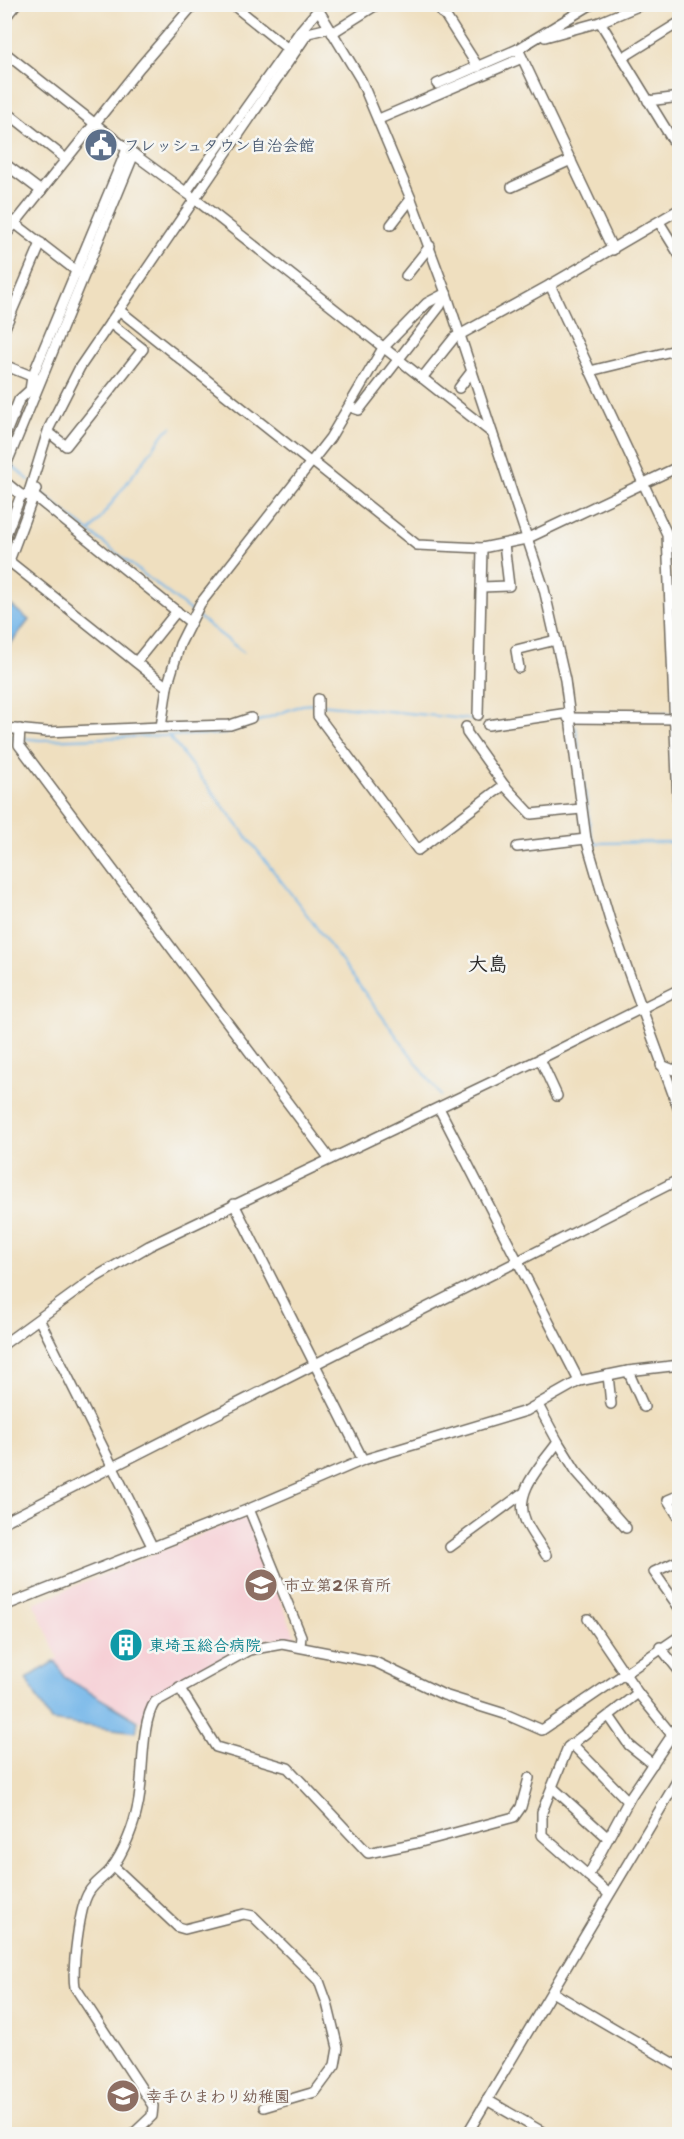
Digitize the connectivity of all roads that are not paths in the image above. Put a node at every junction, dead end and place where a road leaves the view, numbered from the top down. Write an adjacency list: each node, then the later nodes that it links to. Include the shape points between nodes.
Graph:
1 (16, 4): 10 (street)
2 (194, 4): 25 (street)
3 (232, 4): 15 (street)
4 (378, 4): 13 (street)
5 (458, 4): 9 (street)
6 (592, 4): 14 (street)
7 (643, 4): 11 (street)
8 (317, 7): 13 (street); 15 (street)
9 (440, 9): 19 (street)
10 (4, 19)
11 (600, 22): 14 (street); 18 (street)
12 (680, 22): 18 (street)
13 (331, 30): 24 (street); 34 (street, via 308,33)
14 (533, 40): 17 (street)
15 (288, 49): 33 (street)
16 (4, 52): 25 (street)
17 (520, 54): 19 (street); 24 (street); 29 (street)
18 (622, 58): 22 (street)
19 (478, 67): 20 (street)
20 (437, 84)
21 (680, 97): 22 (street)
22 (648, 100): 26 (street)
23 (4, 110): 28 (street)
24 (379, 119): 35 (street)
25 (94, 123): 27 (street); 28 (street)
26 (675, 144)
27 (130, 152): 33 (street); 46 (street); 48 (street)
28 (66, 159): 32 (street)
29 (571, 160): 31 (street); 44 (street)
30 (4, 163): 32 (street)
31 (512, 187)
32 (41, 191): 39 (street)
33 (186, 192): 34 (street)
34 (195, 199): 51 (street); 56 (street)
35 (411, 199): 40 (street); 43 (street)
36 (680, 209): 38 (street)
37 (4, 215): 39 (street)
38 (658, 222): 44 (street); 45 (street)
39 (15, 223): 41 (street); 42 (street)
40 (391, 225)
41 (4, 237)
42 (41, 243): 46 (street); 52 (street)
43 (430, 246): 47 (street); 50 (street)
44 (613, 250): 49 (street)
45 (680, 256)
46 (75, 270): 48 (street); 62 (street)
47 (406, 276)
48 (84, 277): 62 (street)
49 (550, 285): 55 (street); 61 (street)
50 (446, 292): 55 (street); 56 (street, via 427,303); 58 (street, via 440,306)
51 (119, 310): 53 (street); 74 (street)
52 (7, 318): 54 (street)
53 (112, 324): 71 (street); 71 (street, via 143,349 66,446); 79 (street, via 80,367 49,428)
54 (4, 330)
55 (460, 335): 60 (street); 63 (street)
56 (383, 348): 58 (street); 67 (street)
57 (680, 349): 61 (street)
58 (398, 359): 63 (street); 67 (street, via 359,410)
59 (4, 365): 62 (street)
60 (472, 371): 64 (street); 70 (street)
61 (590, 371): 78 (street)
62 (37, 378): 65 (street); 66 (street)
63 (422, 378): 70 (street)
64 (459, 388)
65 (19, 400): 66 (street); 69 (street)
66 (32, 406): 73 (street)
67 (350, 407): 74 (street)
68 (4, 408): 69 (street)
69 (14, 416): 72 (street)
70 (492, 433): 80 (street)
71 (52, 435): 79 (street)
72 (4, 438)
73 (8, 450): 76 (street)
74 (311, 462): 83 (street, via 417,545); 87 (street)
75 (680, 466): 78 (street)
76 (4, 470)
77 (4, 481): 79 (street)
78 (643, 484): 80 (street); 96 (street, via 667,534)
79 (27, 495): 81 (street); 84 (street); 86 (street)
80 (526, 539): 82 (street); 88 (street, via 544,589)
81 (4, 540)
82 (504, 543): 83 (street); 85 (street, via 509,586)
83 (482, 548): 85 (street)
84 (7, 560): 89 (street)
85 (481, 587): 93 (street)
86 (177, 611): 87 (street); 89 (street)
87 (190, 622): 91 (street)
88 (556, 640): 90 (street, via 516,650); 94 (street)
89 (136, 662): 91 (street)
90 (519, 668)
91 (167, 687): 98 (street)
92 (318, 699): 102 (street, via 318,717 418,850)
93 (478, 715)
94 (568, 716): 96 (street); 97 (street); 103 (street)
95 (251, 718): 98 (street, via 230,725)
96 (676, 719): 106 (street)
97 (488, 725)
98 (161, 726): 101 (street, via 47,732)
99 (466, 727): 102 (street, via 466,733)
100 (4, 728): 101 (street)
101 (20, 729): 115 (street, via 19,745)
102 (504, 785): 103 (street, via 531,814)
103 (581, 809): 104 (street)
104 (586, 839): 105 (street); 108 (street, via 611,924)
105 (516, 847)
106 (680, 852)
107 (680, 989): 108 (street)
108 (642, 1005): 109 (street); 110 (street)
109 (540, 1059): 112 (street); 113 (street)
110 (662, 1065): 111 (street, via 674,1070); 114 (street)
111 (680, 1066)
112 (557, 1096)
113 (439, 1108): 115 (street); 118 (street)
114 (680, 1113)
115 (330, 1159): 117 (street)
116 (680, 1179): 118 (street)
117 (234, 1203): 119 (street, via 96,1277); 121 (street)
118 (518, 1261): 121 (street); 125 (street)
119 (39, 1319): 120 (street); 131 (street)
120 (4, 1344)
121 (314, 1365): 130 (street); 131 (street)
122 (680, 1365): 123 (street)
123 (628, 1371): 124 (street); 128 (street)
124 (608, 1375): 125 (street); 126 (street)
125 (579, 1381): 127 (street)
126 (611, 1404)
127 (538, 1405): 129 (street); 130 (street)
128 (644, 1407)
129 (558, 1442): 132 (street); 137 (street, via 576,1471)
130 (363, 1460): 134 (street)
131 (114, 1467): 136 (street); 139 (street)
132 (522, 1494): 138 (street); 140 (street, via 526,1522)
133 (680, 1495): 135 (street, via 668,1500)
134 (249, 1509): 139 (street); 146 (street, via 301,1636)
135 (680, 1519)
136 (4, 1522)
137 (626, 1528)
138 (450, 1547)
139 (153, 1548): 143 (street)
140 (546, 1555)
141 (680, 1560): 142 (street, via 654,1572)
142 (678, 1603)
143 (4, 1606)
144 (588, 1619): 148 (street)
145 (680, 1636): 147 (street)
146 (300, 1646): 148 (street, via 375,1662 444,1695 542,1730); 150 (street, via 272,1644 249,1650)
147 (660, 1647): 148 (street); 149 (street)
148 (625, 1671): 151 (street)
149 (680, 1672)
150 (179, 1687): 156 (street, via 216,1747 288,1768 368,1852 377,1853 514,1817); 160 (street, via 151,1707 138,1805)
151 (638, 1693): 152 (street); 154 (street, via 672,1736)
152 (609, 1716): 153 (street); 154 (street, via 629,1745)
153 (572, 1744): 157 (street); 158 (street)
154 (652, 1764): 158 (street)
155 (679, 1777): 162 (street)
156 (529, 1778)
157 (552, 1787): 159 (street); 161 (street, via 542,1812 542,1835)
158 (628, 1801): 159 (street)
159 (608, 1838): 161 (street)
160 (116, 1869): 166 (street, via 178,1927 184,1929 244,1914 253,1916 319,1981 338,2048 335,2064 315,2092); 167 (street, via 88,1893 74,1981 153,2106 152,2116)
161 (588, 1876): 162 (street)
162 (609, 1894): 163 (street)
163 (552, 1992): 164 (street); 165 (street)
164 (680, 2067)
165 (487, 2100): 168 (street); 169 (street)
166 (264, 2107)
167 (133, 2134)
168 (466, 2134)
169 (546, 2134)

